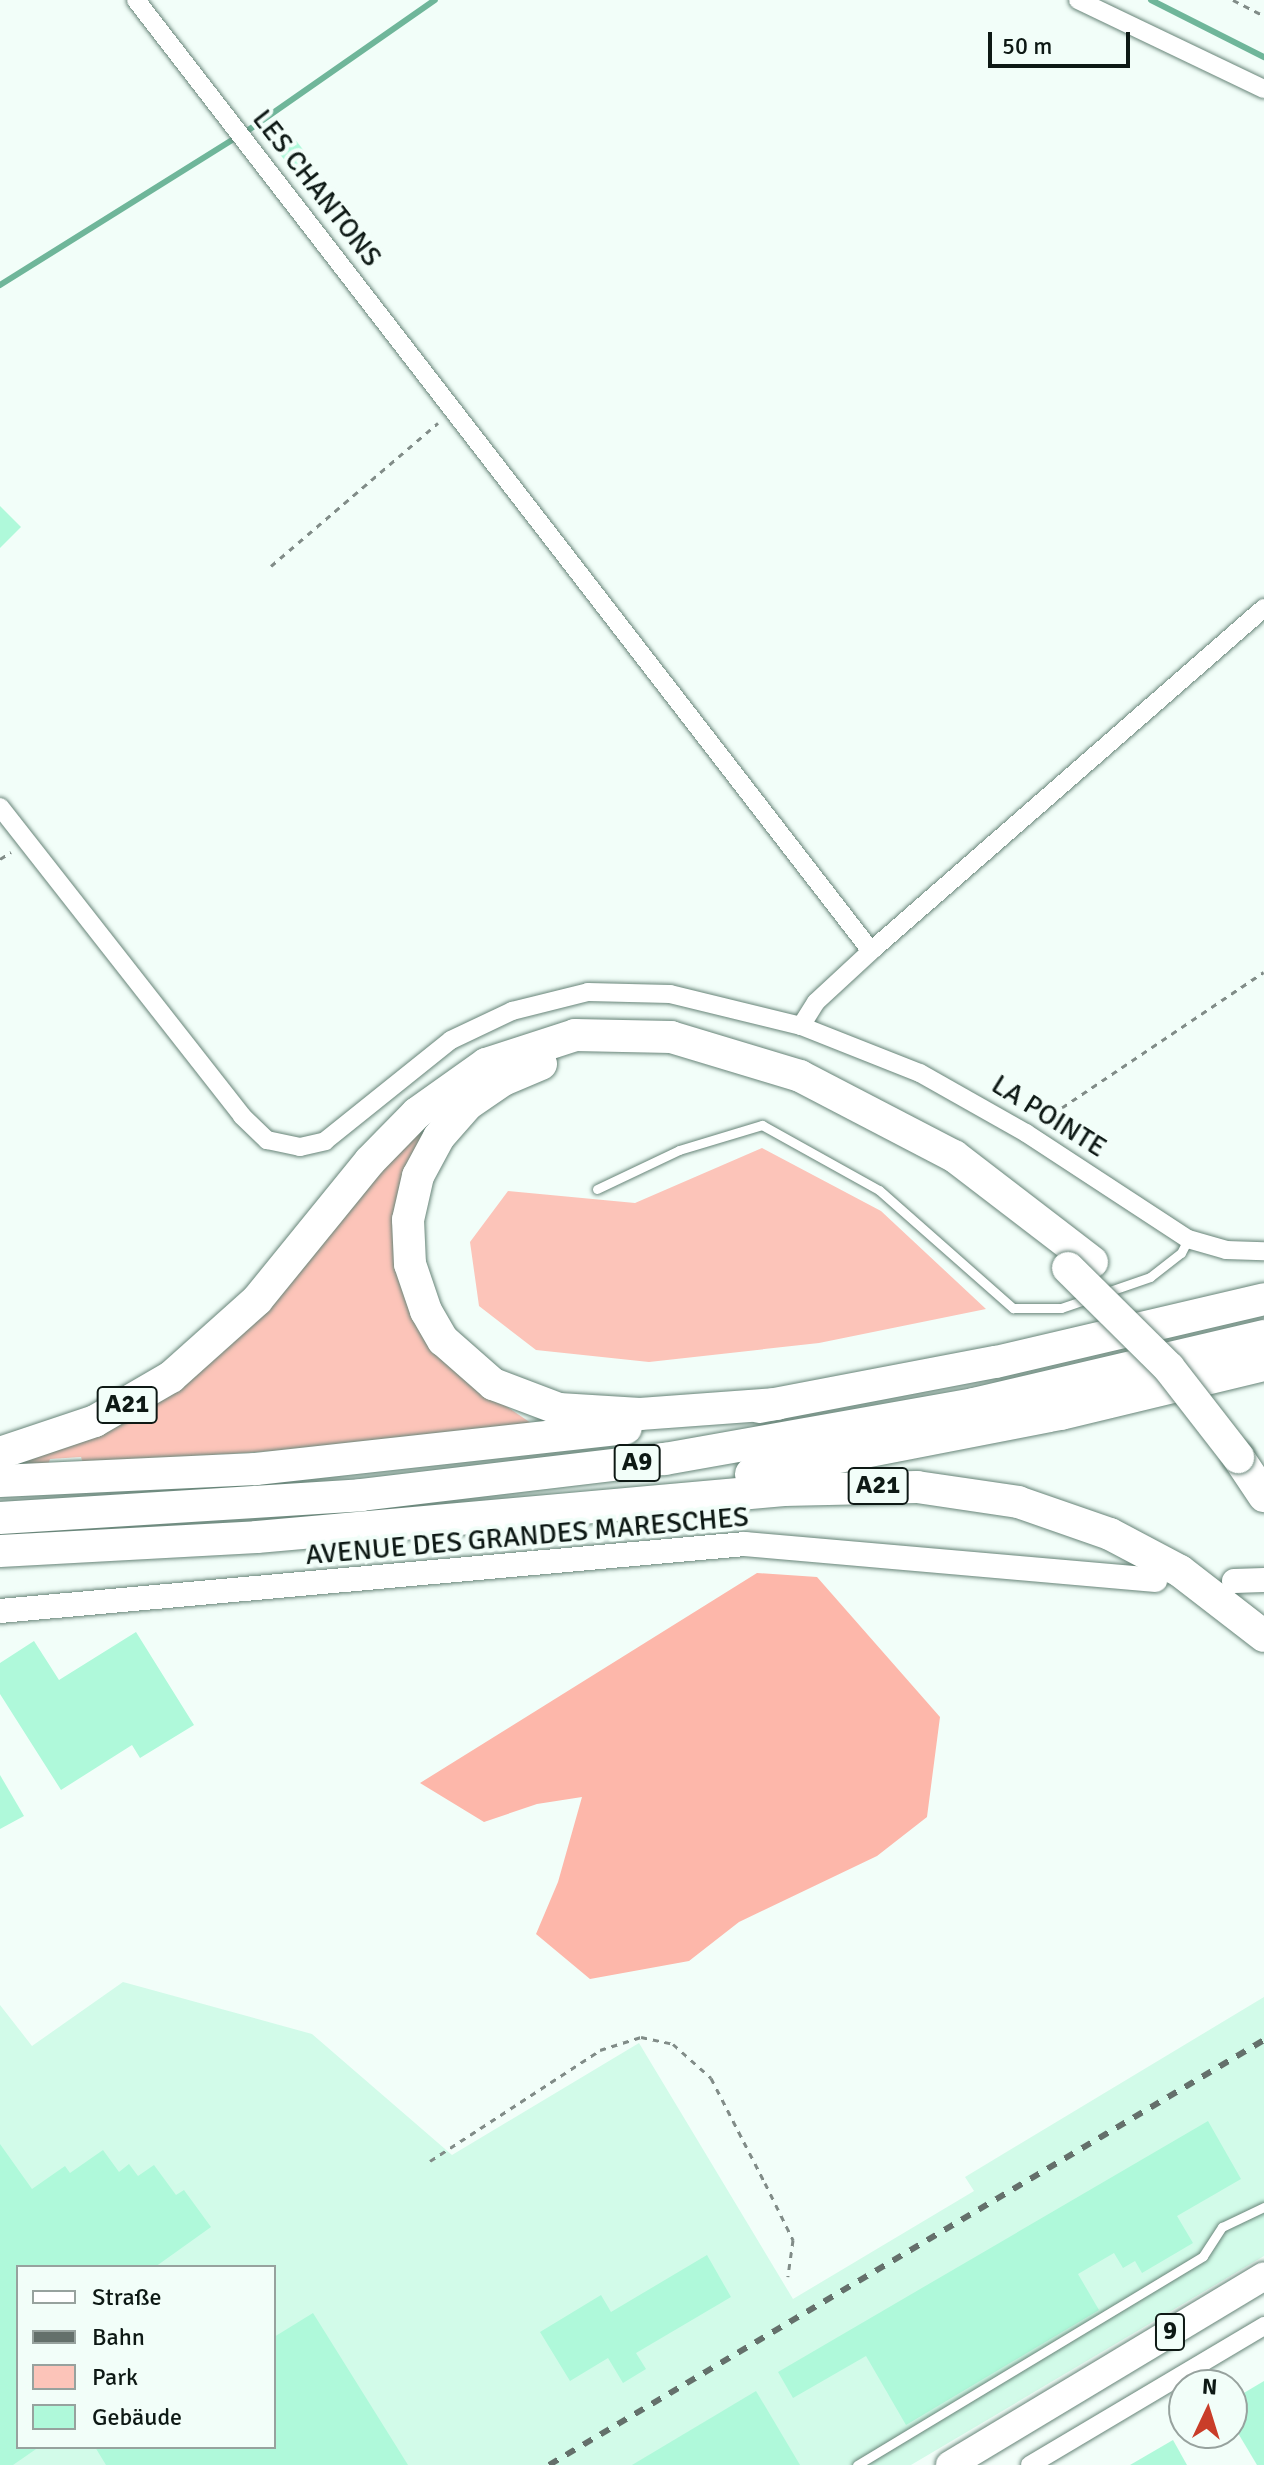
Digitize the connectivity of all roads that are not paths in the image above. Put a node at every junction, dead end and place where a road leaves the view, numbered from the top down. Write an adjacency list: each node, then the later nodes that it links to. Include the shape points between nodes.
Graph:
1 (136, 0): 6 (street, LES CHANTONS)
2 (1078, 0): 3 (street)
3 (1264, 89)
4 (1264, 608): 6 (street)
5 (0, 807): 7 (street, LA POINTE, via 242,1116 261,1136 280,1144 325,1141 451,1040 548,999 628,990 670,994)
6 (871, 951): 7 (street, via 816,1002)
7 (801, 1026): 9 (street, LA POINTE, via 920,1073 1026,1133)
8 (597, 1189): 9 (lane, via 679,1150 762,1125 879,1190 1013,1308 1061,1308 1150,1277 1181,1253)
9 (1188, 1239): 10 (street, LA POINTE, via 1226,1250)
10 (1264, 1251)
11 (1080, 1265): 15 (highway, A21, via 924,1162 804,1100 725,1070 655,1056 579,1056 514,1075 458,1113 418,1176 407,1235 412,1272 426,1311 464,1363 508,1392 577,1411 640,1414); 16 (highway, A21, via 954,1156 800,1076 671,1037 575,1035 486,1064 417,1113 370,1161 257,1300 171,1377 95,1421); 17 (highway, A21, bridge)
12 (1264, 1299): 15 (highway, A21, via 1023,1356)
13 (1264, 1336): 20 (highway, A9, via 974,1404 650,1461 257,1505)
14 (1264, 1365): 21 (highway, A9, via 861,1455)
15 (777, 1404): 18 (highway, via 409,1455 203,1473)
16 (0, 1453)
17 (1254, 1455): 19 (highway, A21)
18 (0, 1481)
19 (1264, 1496)
20 (0, 1518)
21 (455, 1519): 22 (highway, A9, via 257,1537); 27 (highway, A21, via 825,1487 969,1492 1043,1509 1133,1545 1206,1589)
22 (0, 1551)
23 (1155, 1580): 26 (main road, AVENUE DES GRANDES MARESCHES, via 1082,1577 832,1548 734,1544)
24 (1264, 1580): 25 (main road)
25 (1234, 1581)
26 (0, 1611)
27 (1264, 1636)
28 (1264, 2207): 31 (lane, via 1222,2227 1203,2256)
29 (1264, 2276): 32 (main road, 9)
30 (1264, 2326): 33 (street)
31 (857, 2465)
32 (950, 2465)
33 (1030, 2465)

